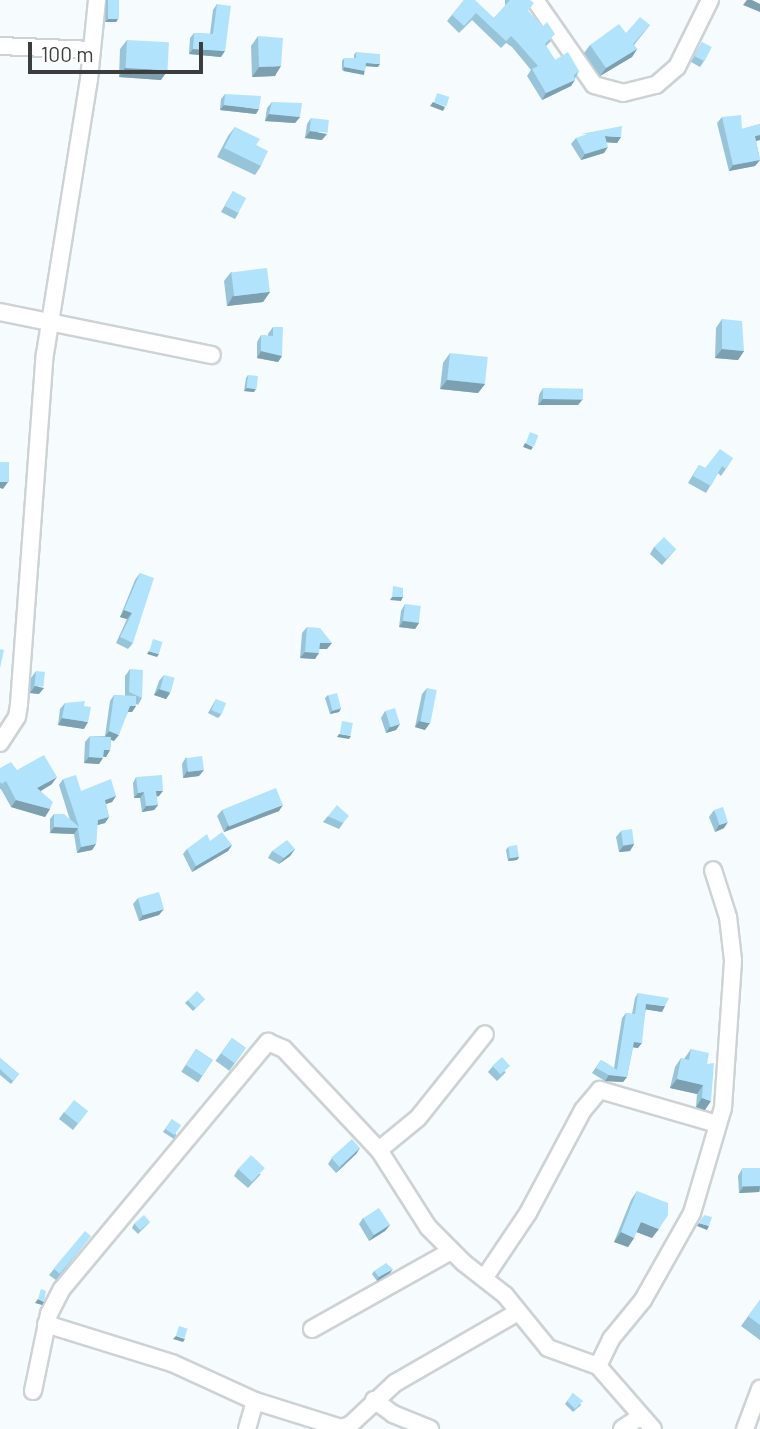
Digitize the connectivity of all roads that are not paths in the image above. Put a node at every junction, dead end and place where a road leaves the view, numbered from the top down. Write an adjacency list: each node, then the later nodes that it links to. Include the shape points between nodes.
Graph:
1 (97, 0): 5 (street)
2 (535, 0): 3 (street, via 594,85 622,93 656,85 677,67)
3 (710, 0)
4 (0, 46): 5 (street)
5 (92, 50): 7 (street)
6 (0, 312): 7 (street)
7 (51, 322): 8 (street); 9 (street, via 19,704 17,717)
8 (212, 355)
9 (0, 743)
10 (713, 870): 12 (street, via 728,918 733,960 726,1086)
11 (485, 1034): 13 (street, via 418,1118)
12 (717, 1124): 15 (street, via 617,1092 595,1094 528,1213); 19 (street, via 692,1213 643,1300 611,1339)
13 (379, 1150): 14 (street, via 418,1213); 17 (street, via 284,1049 268,1042 62,1289)
14 (451, 1251): 15 (street); 18 (street)
15 (485, 1277): 16 (street)
16 (518, 1312): 19 (street, via 548,1348); 22 (street, via 395,1383)
17 (46, 1324): 21 (street); 23 (street, via 172,1363)
18 (312, 1329)
19 (598, 1366): 24 (street)
20 (760, 1389): 30 (street)
21 (33, 1391)
22 (374, 1400): 25 (street); 27 (street, via 393,1415)
23 (255, 1401): 25 (street, via 331,1428); 26 (street)
24 (640, 1417): 28 (street); 29 (street)
25 (350, 1427)
26 (247, 1429)
27 (430, 1429)
28 (622, 1429)
29 (653, 1429)
30 (745, 1429)

